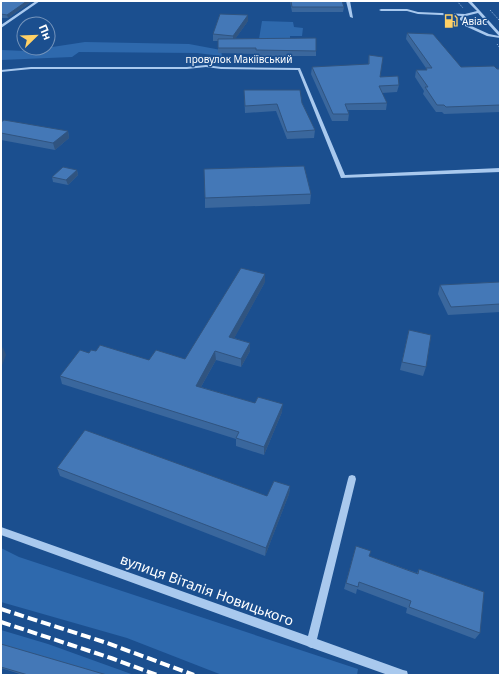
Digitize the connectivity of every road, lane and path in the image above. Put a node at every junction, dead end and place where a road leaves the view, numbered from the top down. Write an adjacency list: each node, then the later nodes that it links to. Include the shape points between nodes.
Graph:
1 (38, 1): 10 (street)
2 (348, 1): 7 (street)
3 (469, 1): 5 (street)
4 (381, 10): 6 (street)
5 (478, 12): 6 (street); 11 (street)
6 (465, 15): 8 (street)
7 (352, 17)
8 (462, 20)
9 (466, 25): 12 (street)
10 (1, 27)
11 (498, 31): 12 (street)
12 (500, 36)
13 (1, 71): 14 (street, провулок Макіївський, via 30,68 206,66 299,69 343,177)
14 (500, 170)
15 (352, 480): 17 (street)
16 (1, 531): 17 (street, вулиця Віталія Новицького)
17 (311, 643): 18 (street, вулиця Віталія Новицького)
18 (403, 675)

